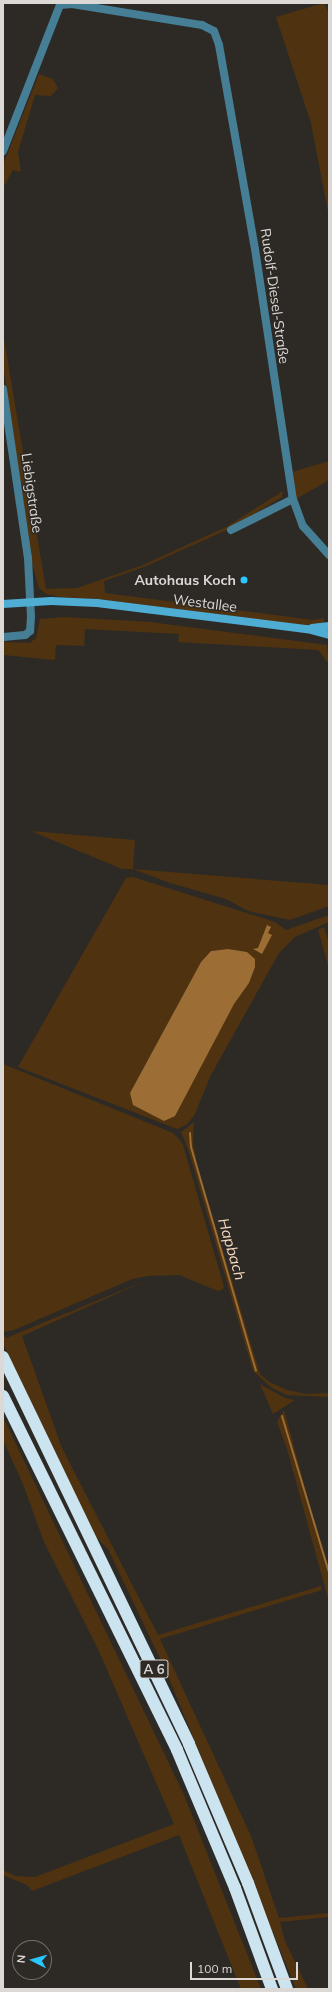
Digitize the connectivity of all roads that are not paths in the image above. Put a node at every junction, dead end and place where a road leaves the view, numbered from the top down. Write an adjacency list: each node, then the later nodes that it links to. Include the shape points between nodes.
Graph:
1 (66, 4): 2 (street, via 60,5 56,11); 4 (street, Rudolf-Diesel-Straße, via 202,25 214,31 219,45 253,233)
2 (3, 151)
3 (3, 389): 7 (street, Liebigstraße, via 28,558)
4 (293, 499): 5 (street); 6 (street, Rudolf-Diesel-Straße, via 303,526)
5 (231, 530)
6 (329, 555)
7 (31, 602): 8 (main road, Westallee); 10 (main road, Westallee, via 97,603); 12 (street, Liebigstraße, via 30,631 25,635)
8 (3, 604)
9 (329, 626): 10 (main road, Westallee)
10 (307, 629): 11 (main road, Westallee)
11 (329, 635)
12 (3, 637)
13 (3, 1357): 16 (highway, A 6, via 190,1744 248,1883)
14 (3, 1396): 15 (highway, A 6, via 177,1750 235,1888)
15 (272, 1989)
16 (287, 1989)

